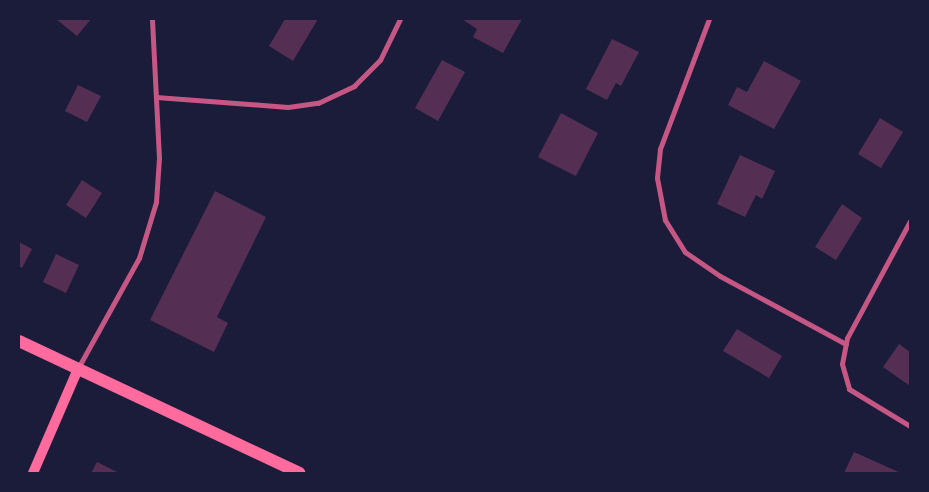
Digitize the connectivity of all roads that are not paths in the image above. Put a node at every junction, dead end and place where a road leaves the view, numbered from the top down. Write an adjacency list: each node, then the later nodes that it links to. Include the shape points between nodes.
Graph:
1 (152, 19): 4 (street)
2 (400, 19): 4 (street, via 380,60 354,86 318,103 288,107)
3 (709, 19): 7 (street, via 660,149 657,178 665,220 685,252 713,271)
4 (156, 97): 8 (street, via 158,183 146,242)
5 (910, 221): 7 (street)
6 (19, 341): 8 (main road)
7 (846, 344): 9 (street, via 842,364 849,389)
8 (78, 369): 10 (main road); 11 (main road)
9 (910, 426)
10 (32, 473)
11 (299, 473)

